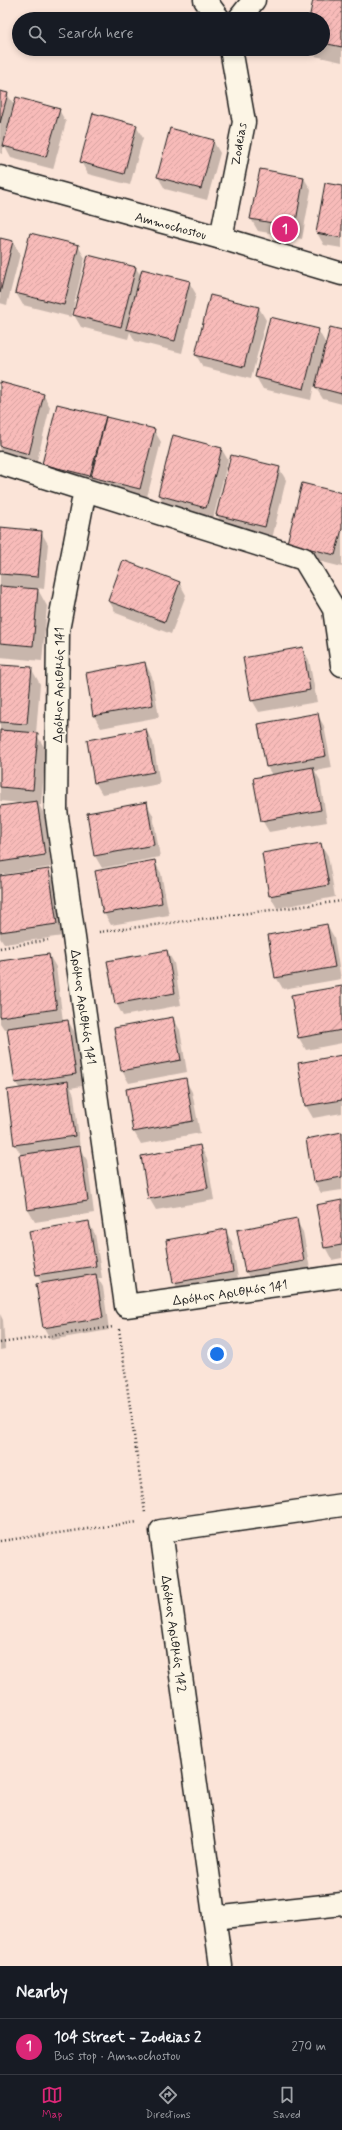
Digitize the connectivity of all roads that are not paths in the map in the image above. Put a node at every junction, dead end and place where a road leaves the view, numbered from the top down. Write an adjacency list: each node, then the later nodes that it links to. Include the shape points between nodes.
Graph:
1 (205, 0): 3 (street)
2 (254, 0): 4 (street)
3 (214, 12)
4 (245, 12)
5 (232, 56): 7 (street, Zodeias, via 244,122)
6 (0, 178): 7 (street, Ammochostou)
7 (221, 238): 8 (street, Ammochostou)
8 (342, 274)
9 (0, 463): 10 (street)
10 (85, 490): 11 (street, via 304,559 334,609); 12 (street, Δρόμος Αριθμός 141, via 58,630 56,810 126,1306)
11 (342, 665)
12 (342, 1276)
13 (342, 1505): 15 (street, Δρόμος Αριθμός 142, via 154,1526)
14 (342, 1904): 15 (street)
15 (214, 1918): 16 (street, Δρόμος Αριθμός 142)
16 (221, 1966)

